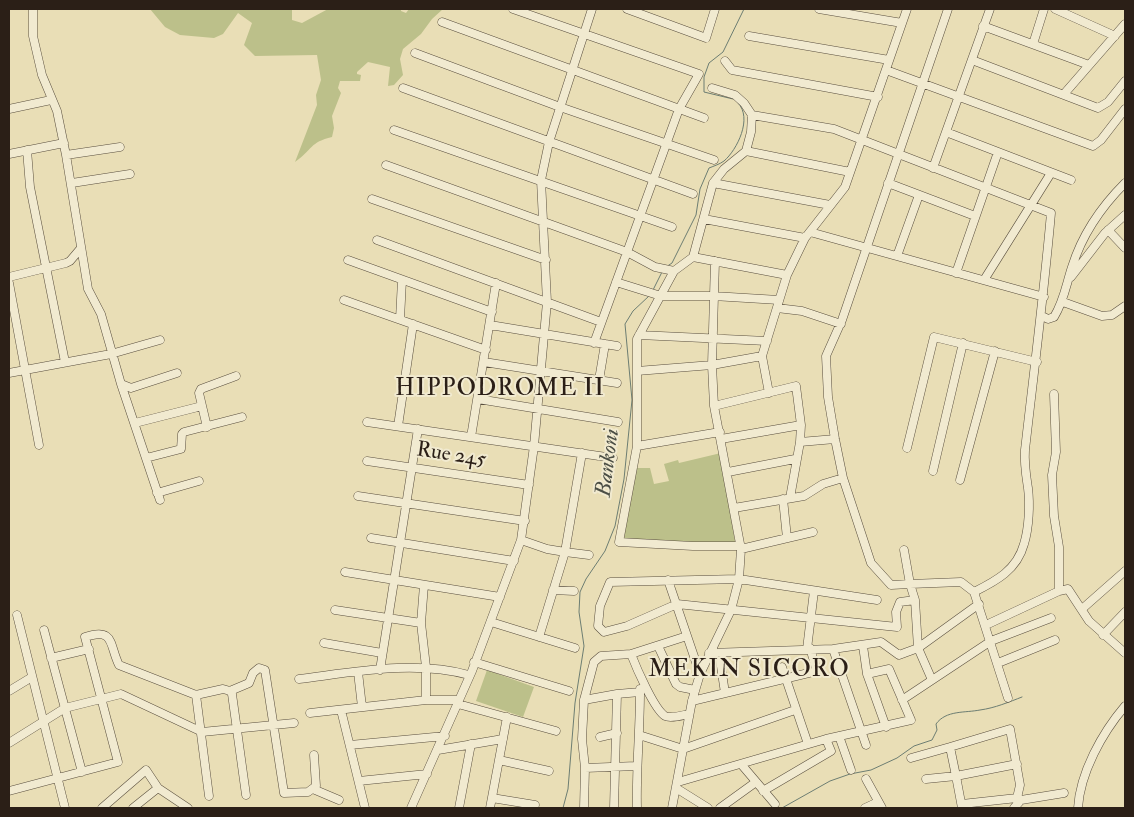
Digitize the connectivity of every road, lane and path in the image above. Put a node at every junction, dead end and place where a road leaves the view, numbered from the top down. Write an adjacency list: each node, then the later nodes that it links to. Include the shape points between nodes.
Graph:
1 (33, 9): 34 (street, via 33,36)
2 (513, 9): 16 (street)
3 (592, 9): 16 (street)
4 (627, 9): 5 (street, via 706,38)
5 (715, 9)
6 (819, 9): 13 (street)
7 (906, 9): 13 (street)
8 (948, 9): 28 (street)
9 (990, 9): 15 (street)
10 (1044, 9): 19 (street)
11 (1055, 9): 18 (street)
12 (442, 22): 26 (street)
13 (902, 23): 21 (street)
14 (1125, 24): 18 (street)
15 (983, 26): 19 (street); 22 (street)
16 (584, 34): 26 (street); 37 (street, via 699,74)
17 (749, 36): 21 (street)
18 (1115, 36): 24 (street)
19 (1033, 44): 24 (street)
20 (415, 54): 35 (street)
21 (890, 60): 25 (street)
22 (972, 60): 31 (street); 32 (street)
23 (725, 61): 33 (street, via 732,70)
24 (1089, 65): 31 (street)
25 (886, 70): 28 (street); 33 (street)
26 (572, 72): 35 (street); 37 (street)
27 (1125, 81): 31 (street, via 1108,102 1098,108)
28 (922, 83): 32 (street); 52 (street)
29 (403, 88): 44 (street)
30 (712, 88): 39 (street, via 735,95)
31 (1064, 94)
32 (959, 96): 38 (street, via 1093,146); 42 (street)
33 (878, 97): 43 (street)
34 (51, 100): 36 (street); 45 (street, via 57,111)
35 (560, 107): 44 (street); 46 (street)
36 (9, 109)
37 (679, 109): 40 (street); 46 (street)
38 (1125, 109)
39 (752, 115): 43 (street, via 834,129); 49 (street)
40 (704, 118)
41 (394, 130): 60 (street)
42 (946, 132): 50 (street); 56 (street)
43 (862, 140): 52 (street); 57 (street)
44 (548, 142): 60 (street); 62 (street)
45 (64, 143): 48 (street); 53 (street)
46 (666, 144): 54 (street); 62 (street)
47 (120, 148): 53 (street)
48 (27, 150): 51 (street); 91 (street, via 30,187)
49 (746, 151): 57 (street); 64 (street)
50 (998, 152): 58 (street); 67 (street)
51 (9, 154)
52 (898, 154): 56 (street); 65 (street)
53 (66, 155): 63 (street)
54 (714, 160)
55 (386, 164): 77 (street)
56 (933, 168): 67 (street)
57 (850, 172): 71 (street, via 845,186)
58 (1051, 172): 61 (street); 72 (street)
59 (130, 174): 63 (street)
60 (541, 180): 74 (street); 77 (street)
61 (1071, 180)
62 (653, 181): 68 (street); 74 (street)
63 (72, 183): 82 (street)
64 (713, 183): 71 (street); 76 (street)
65 (888, 183): 69 (street); 83 (street)
66 (1125, 183): 96 (street, via 1096,217 1078,250)
67 (985, 188): 72 (street); 75 (street)
68 (693, 194)
69 (919, 195): 75 (street); 86 (street)
70 (372, 199): 89 (street)
71 (830, 205): 80 (street)
72 (1030, 205): 98 (street); 104 (street, via 1051,213)
73 (1125, 215): 79 (street)
74 (640, 216): 78 (street); 85 (street)
75 (975, 216): 93 (street)
76 (704, 219): 80 (street); 87 (street)
77 (544, 222): 85 (street); 89 (street)
78 (672, 227)
79 (1108, 230): 84 (street); 96 (street)
80 (807, 235): 83 (street); 94 (street)
81 (377, 240): 101 (street)
82 (80, 248): 91 (street, via 70,261); 128 (street, via 88,289 101,314)
83 (866, 248): 86 (street); 115 (street)
84 (1125, 248)
85 (627, 252): 92 (street); 99 (street)
86 (897, 256): 93 (street)
87 (694, 257): 90 (street); 92 (street)
88 (348, 260): 97 (street)
89 (546, 260): 106 (street)
90 (715, 261): 94 (street); 103 (street)
91 (46, 269): 95 (street); 130 (street)
92 (674, 271): 102 (street)
93 (956, 273): 98 (street)
94 (787, 275): 108 (street)
95 (9, 277)
96 (1070, 279): 107 (street)
97 (402, 280): 110 (street); 112 (street)
98 (984, 280): 104 (street)
99 (616, 282): 102 (street); 113 (street)
100 (9, 283): 134 (street)
101 (496, 283): 106 (street); 110 (street)
102 (661, 296): 103 (street); 118 (street)
103 (713, 296): 108 (street); 120 (street)
104 (1044, 297): 111 (street)
105 (344, 300): 112 (street)
106 (547, 302): 113 (street); 117 (street)
107 (1063, 302): 109 (street, via 1102,316 1112,315); 111 (street, via 1054,317)
108 (778, 304): 115 (street); 121 (street)
109 (1125, 306)
110 (492, 312): 116 (street)
111 (1042, 316): 132 (street)
112 (400, 319): 114 (street)
113 (601, 322): 122 (street)
114 (413, 324): 126 (street); 154 (street)
115 (841, 324): 159 (street, via 826,356)
116 (490, 325): 117 (street); 126 (street)
117 (545, 335): 122 (street); 135 (street)
118 (638, 335): 120 (street); 136 (street)
119 (160, 340): 128 (street)
120 (712, 340): 121 (street); 133 (street)
121 (767, 341): 129 (street)
122 (594, 343): 124 (street)
123 (963, 343): 127 (street); 164 (street, via 934,337); 171 (street)
124 (605, 344): 125 (street); 140 (street)
125 (617, 346)
126 (486, 350): 131 (street)
127 (995, 351): 132 (street); 174 (street)
128 (111, 354): 130 (street); 142 (street)
129 (762, 356): 133 (street); 143 (street)
130 (65, 362): 134 (street)
131 (484, 362): 135 (street); 145 (street)
132 (1037, 362): 203 (street, via 1025,449 1024,474 1029,501 1024,545 1009,572)
133 (712, 365): 136 (street); 147 (street)
134 (25, 370): 137 (street); 161 (street)
135 (541, 371): 140 (street); 148 (street)
136 (637, 371): 163 (street)
137 (9, 373)
138 (177, 373): 142 (street, via 131,388)
139 (236, 376): 146 (street, via 201,389)
140 (600, 380): 141 (street)
141 (617, 383)
142 (121, 384): 152 (street)
143 (769, 393): 147 (street); 153 (street, via 796,386)
144 (1054, 394): 202 (street, via 1056,452 1052,475 1059,547)
145 (478, 399): 148 (street); 158 (street)
146 (202, 406): 152 (street); 155 (street)
147 (714, 406): 157 (street)
148 (538, 409): 151 (street); 162 (street)
149 (242, 417): 155 (street)
150 (367, 422): 154 (street)
151 (618, 422)
152 (135, 423): 166 (street)
153 (801, 425): 157 (street); 160 (street)
154 (398, 426): 156 (street)
155 (207, 427): 166 (street, via 184,432 180,449)
156 (418, 429): 158 (street); 170 (street)
157 (721, 436): 163 (street); 172 (street)
158 (471, 437): 162 (street)
159 (835, 439): 160 (street); 173 (street)
160 (800, 442): 168 (street)
161 (39, 445)
162 (534, 446): 165 (street); 176 (street)
163 (637, 446): 187 (street, via 619,542)
164 (907, 448)
165 (582, 453): 167 (street); 189 (street)
166 (146, 458): 175 (street, via 159,496)
167 (613, 458)
168 (795, 459): 172 (street); 178 (street)
169 (367, 461): 170 (street, Rue 245)
170 (412, 467): 176 (street, Rue 245); 179 (street)
171 (933, 471)
172 (728, 472): 180 (street)
173 (843, 478): 178 (street, via 823,484 804,496); 197 (street, via 871,563 891,585)
174 (960, 480)
175 (200, 481)
176 (530, 485): 181 (street)
177 (358, 496): 179 (street)
178 (786, 499): 180 (street); 184 (street)
179 (406, 503): 181 (street); 186 (street)
180 (734, 508): 187 (street)
181 (525, 521): 185 (street)
182 (813, 532): 184 (street)
183 (371, 538): 186 (street)
184 (787, 538): 187 (street)
185 (521, 540): 189 (street); 191 (street)
186 (400, 543): 191 (street); 195 (street)
187 (741, 547): 194 (street)
188 (904, 550): 197 (street)
189 (565, 552): 190 (street); 199 (street)
190 (590, 555)
191 (514, 561): 204 (street)
192 (1125, 571): 211 (street)
193 (345, 572): 195 (street)
194 (739, 579): 196 (street); 201 (street); 210 (street)
195 (394, 580): 198 (street); 214 (street)
196 (668, 580): 207 (street); 207 (street, via 610,582 600,606 598,626 604,632 627,626)
197 (910, 584): 203 (street, via 961,582); 206 (street)
198 (424, 585): 204 (street); 218 (street)
199 (554, 590): 200 (street); 223 (street)
200 (574, 591)
201 (814, 591): 205 (street); 216 (street)
202 (1059, 591): 211 (street, via 1068,590); 219 (street)
203 (974, 592): 208 (street)
204 (500, 597): 217 (street)
205 (877, 600)
206 (915, 600): 216 (street, via 900,602 896,612 897,627); 230 (street)
207 (676, 604): 210 (street); 222 (street)
208 (979, 604): 219 (street); 230 (street)
209 (335, 610): 214 (street)
210 (731, 610): 216 (street); 237 (street)
211 (1082, 610): 221 (street)
212 (1125, 612): 221 (street)
213 (17, 615): 249 (street)
214 (388, 618): 218 (street); 236 (street)
215 (1052, 618): 225 (street)
216 (810, 619): 231 (street)
217 (490, 622): 223 (street); 240 (street)
218 (421, 624): 242 (street)
219 (986, 625): 225 (street)
220 (44, 630): 239 (street)
221 (1103, 635): 233 (street)
222 (687, 636): 227 (street); 246 (street)
223 (539, 637): 229 (street)
224 (1055, 640): 241 (street)
225 (991, 641): 241 (street); 253 (street)
226 (324, 643): 236 (street)
227 (658, 646): 238 (street); 254 (street, via 676,684)
228 (863, 646): 230 (street, via 881,642 899,655); 232 (street); 247 (street)
229 (575, 648)
230 (918, 648): 253 (street)
231 (808, 649): 232 (street); 235 (street); 252 (street, via 817,671)
232 (833, 649): 284 (street)
233 (1124, 649)
234 (89, 650): 239 (street); 261 (street, via 85,637 106,634 119,665); 263 (street)
235 (720, 652): 237 (street); 259 (street)
236 (382, 653): 244 (street)
237 (709, 653): 246 (street)
238 (631, 654): 251 (street); 265 (street, via 596,658)
239 (52, 658): 271 (street)
240 (474, 662): 248 (street); 257 (street)
241 (998, 664): 262 (street)
242 (426, 667): 244 (street); 248 (street); 264 (street)
243 (782, 667): 252 (street)
244 (380, 670): 245 (street)
245 (358, 672): 250 (street); 270 (street)
246 (700, 674): 254 (street)
247 (868, 674): 267 (street, via 889,669); 280 (street)
248 (469, 675): 268 (street)
249 (32, 676): 255 (street); 277 (street)
250 (299, 680)
251 (642, 680): 258 (street); 275 (street, via 666,717)
252 (785, 680): 259 (street); 273 (street)
253 (932, 680): 267 (street)
254 (695, 690): 266 (street)
255 (9, 691)
256 (230, 691): 261 (street, via 223,689); 279 (street, via 249,683 253,673 260,668 266,670); 281 (street)
257 (569, 691)
258 (640, 692): 260 (street); 286 (street)
259 (725, 693): 266 (street)
260 (618, 694): 265 (street); 285 (street)
261 (196, 695): 283 (street)
262 (1008, 698)
263 (102, 699): 271 (street); 283 (street, via 121,694); 310 (street, via 118,762)
264 (426, 700): 268 (street); 270 (street)
265 (584, 700): 307 (street, via 582,739)
266 (692, 700): 275 (street)
267 (902, 700): 280 (street, via 911,720)
268 (459, 702): 276 (street); 287 (street)
269 (1125, 706): 349 (street, via 1104,734 1091,759)
270 (362, 707): 272 (street)
271 (65, 708): 277 (street); 310 (street)
272 (341, 710): 274 (street); 295 (street)
273 (795, 710): 294 (street); 298 (street)
274 (310, 713)
275 (689, 714): 298 (street)
276 (508, 717): 282 (street); 290 (street)
277 (44, 722): 292 (street); 313 (street)
278 (294, 722): 279 (street)
279 (274, 725): 281 (street); 320 (street, via 282,790 284,793)
280 (886, 727): 284 (street)
281 (237, 728): 283 (street); 324 (street)
282 (556, 731)
283 (202, 732): 325 (street)
284 (862, 732): 288 (street); 296 (street)
285 (618, 734): 289 (street); 305 (street)
286 (640, 735): 298 (street); 306 (street)
287 (445, 736): 295 (street); 299 (street)
288 (839, 736): 291 (street); 308 (street)
289 (600, 737)
290 (503, 739): 293 (street); 302 (street)
291 (826, 739): 294 (street); 322 (street, via 831,751)
292 (9, 743)
293 (471, 744): 299 (street); 339 (street)
294 (808, 744): 303 (street)
295 (350, 745): 316 (street)
296 (866, 745)
297 (950, 747): 301 (street); 304 (street, via 1010,729); 312 (street)
298 (683, 749): 318 (street)
299 (438, 750): 311 (street)
300 (314, 755): 320 (street, via 317,779)
301 (911, 758)
302 (499, 760): 309 (street); 326 (street)
303 (741, 764): 317 (street); 318 (street)
304 (1017, 764): 312 (street); 328 (street)
305 (616, 766): 306 (street); 307 (street); 342 (street)
306 (636, 766): 343 (street)
307 (585, 768): 341 (street)
308 (851, 770)
309 (549, 771)
310 (82, 772): 313 (street)
311 (427, 774): 316 (street); 338 (street)
312 (956, 776): 315 (street); 332 (street)
313 (58, 778): 321 (street); 333 (street)
314 (866, 779): 331 (street)
315 (926, 779)
316 (358, 781): 337 (street)
317 (756, 782): 322 (street); 346 (street)
318 (677, 785): 344 (street); 345 (street)
319 (158, 788): 334 (street, via 146,770); 335 (street); 336 (street)
320 (313, 789): 327 (street)
321 (9, 791)
322 (763, 791): 329 (street)
323 (1064, 793): 328 (street)
324 (246, 795)
325 (209, 796)
326 (492, 798): 330 (street); 340 (street)
327 (339, 800)
328 (1022, 802): 332 (street); 348 (street)
329 (775, 804)
330 (535, 805)
331 (880, 805): 347 (street)
332 (962, 806)
333 (65, 808)
334 (102, 808)
335 (133, 808)
336 (188, 808)
337 (365, 808)
338 (411, 808)
339 (459, 808)
340 (490, 808)
341 (584, 808)
342 (614, 808)
343 (637, 808)
344 (672, 808)
345 (708, 808)
346 (720, 808)
347 (865, 808)
348 (1014, 808)
349 (1078, 808)

